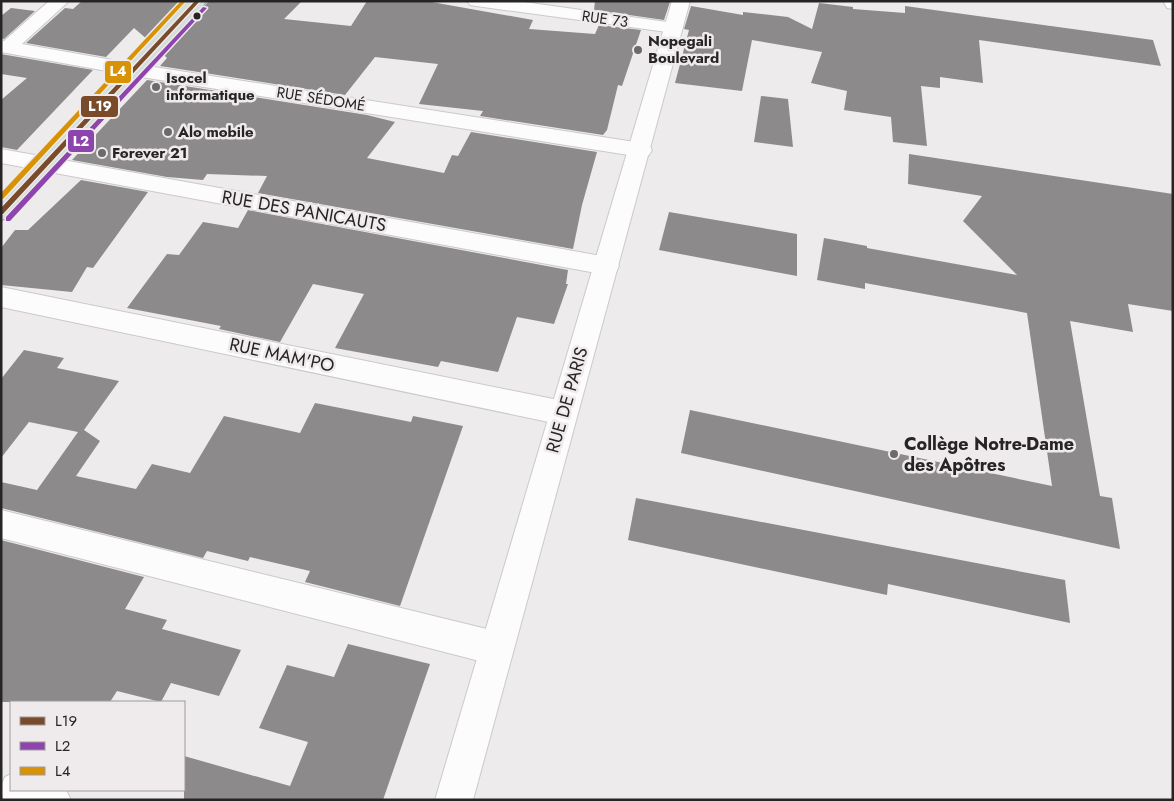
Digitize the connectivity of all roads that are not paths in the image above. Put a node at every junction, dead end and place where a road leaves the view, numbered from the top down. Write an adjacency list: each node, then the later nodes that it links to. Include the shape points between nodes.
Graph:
1 (60, 1): 6 (street)
2 (198, 1): 7 (highway)
3 (476, 1): 5 (street, RUE 73)
4 (681, 1): 5 (street, RUE DE PARIS)
5 (674, 28): 8 (street, RUE DE PARIS)
6 (5, 46): 7 (street, RUE SÉDOMÉ)
7 (135, 70): 8 (street, RUE SÉDOMÉ); 10 (highway)
8 (640, 150): 12 (street, RUE DE PARIS)
9 (1, 156): 10 (street, RUE DES PANICAUTS)
10 (46, 164): 11 (highway); 12 (street, RUE DES PANICAUTS)
11 (1, 212)
12 (607, 266): 14 (street, RUE DE PARIS)
13 (1, 297): 14 (street, RUE MAM'PO)
14 (563, 414): 16 (street, RUE DE PARIS)
15 (1, 524): 16 (street)
16 (495, 648): 19 (street, RUE DE PARIS)
17 (21, 791): 18 (street)
18 (52, 800)
19 (454, 800)

